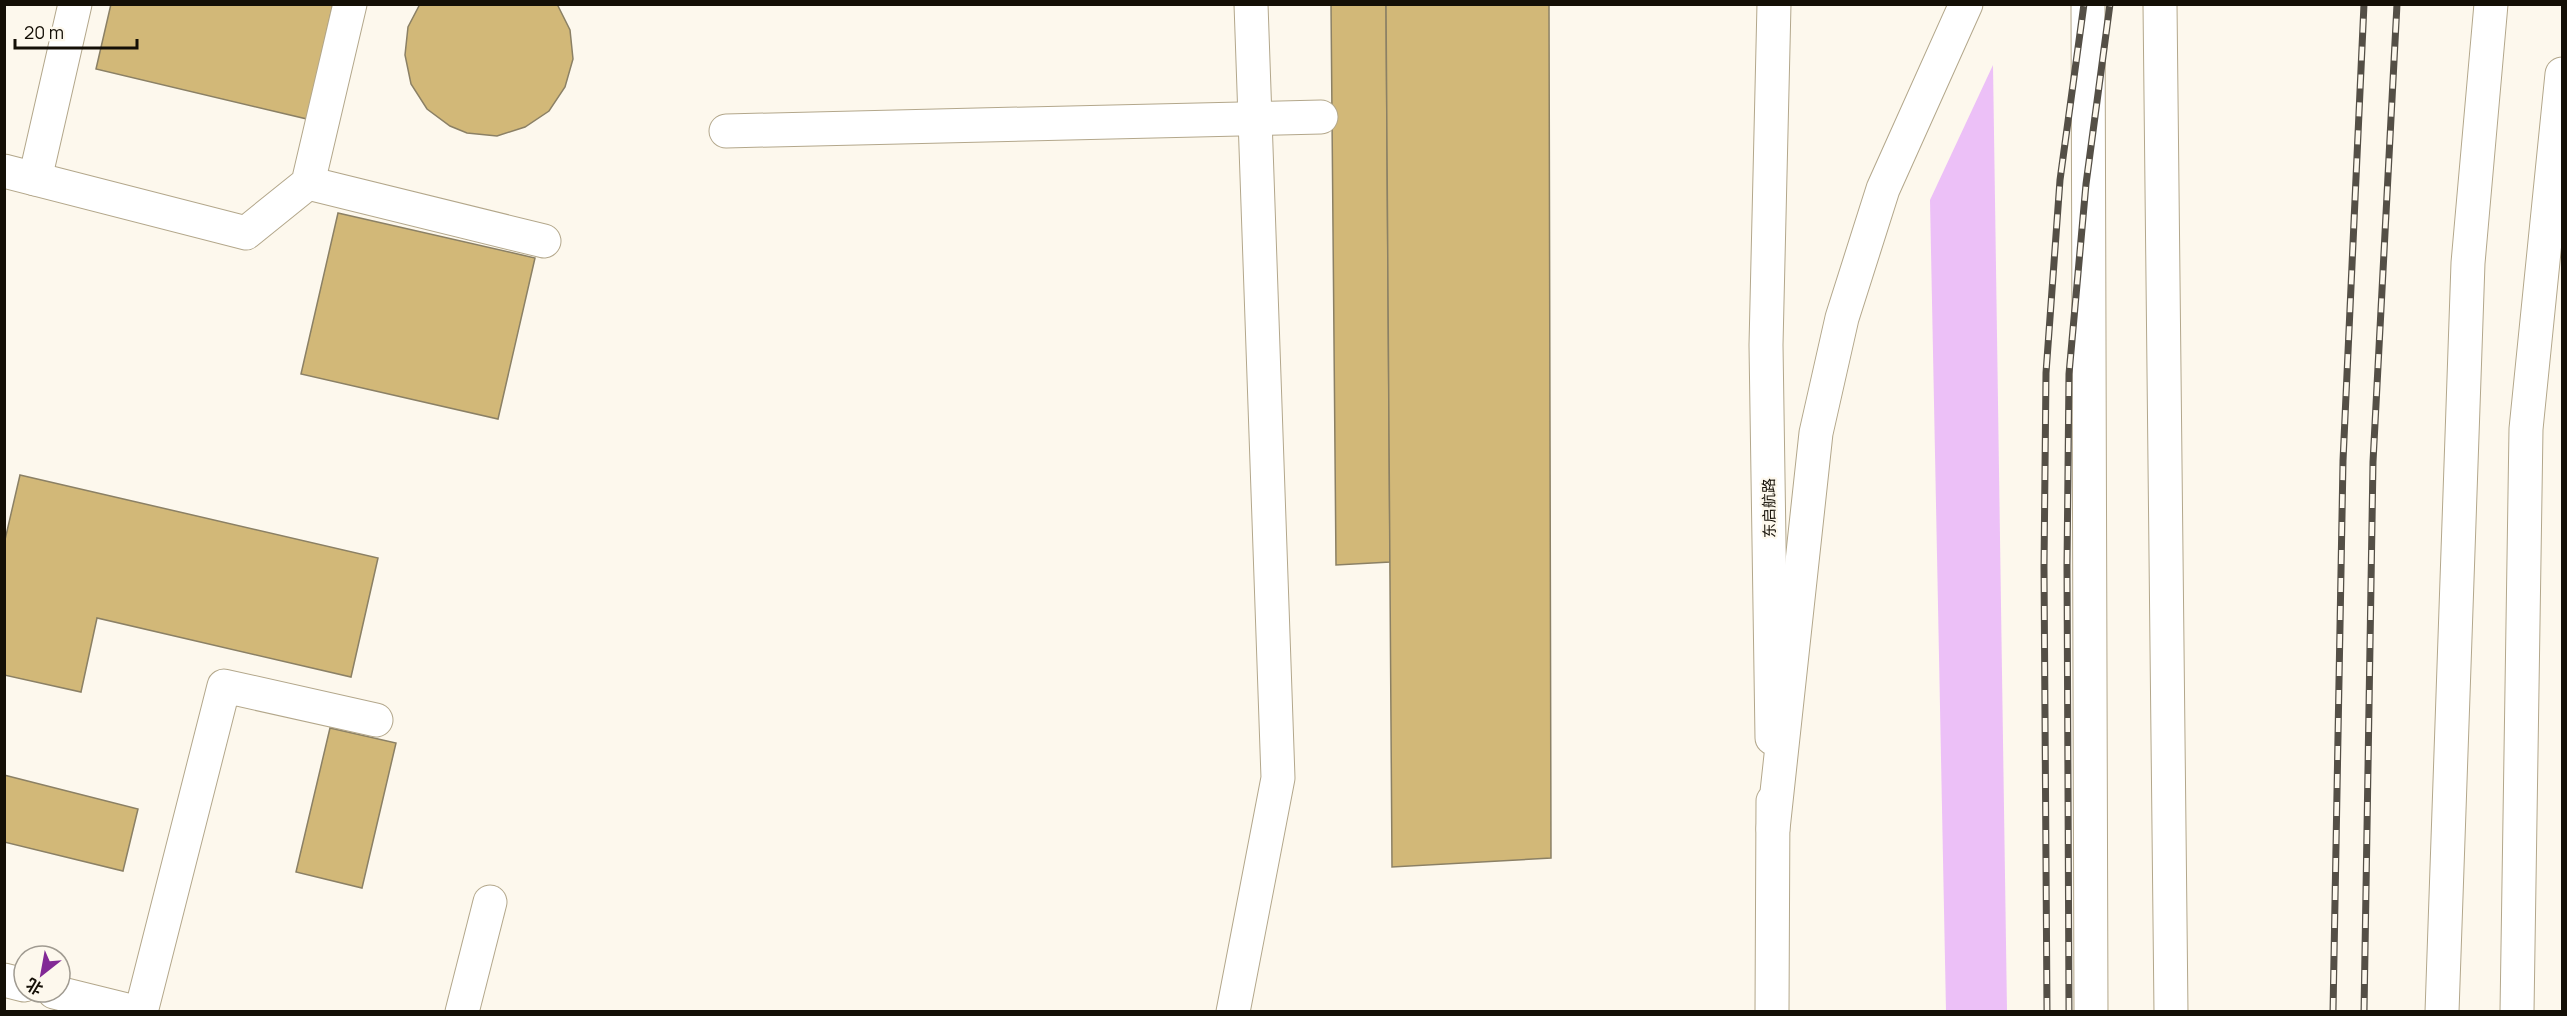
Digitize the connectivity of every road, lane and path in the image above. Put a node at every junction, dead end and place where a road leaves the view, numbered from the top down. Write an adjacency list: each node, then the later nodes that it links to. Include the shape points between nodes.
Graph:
1 (75, 4): 13 (main road)
2 (350, 4): 14 (main road)
3 (1251, 4): 11 (main road)
4 (1774, 4): 17 (main road, 东启航路, via 1766,345)
5 (1966, 4): 17 (main road, via 1883,189 1842,318 1816,433)
6 (2088, 4): 25 (main road)
7 (2160, 4): 26 (main road)
8 (2491, 4): 27 (main road, via 2468,263)
9 (2562, 74): 28 (main road, via 2526,429)
10 (1321, 117): 11 (main road)
11 (1254, 119): 12 (main road); 23 (main road, via 1278,778)
12 (726, 131)
13 (20, 175): 14 (main road, via 246,233)
14 (308, 183): 15 (main road)
15 (544, 241)
16 (376, 720): 21 (main road, via 224,686)
17 (1773, 829): 24 (main road, 东启航路)
18 (490, 902): 22 (main road)
19 (72, 996): 20 (main road)
20 (135, 1011)
21 (141, 1011)
22 (462, 1011)
23 (1233, 1011)
24 (1772, 1011)
25 (2091, 1011)
26 (2171, 1011)
27 (2442, 1011)
28 (2517, 1011)

